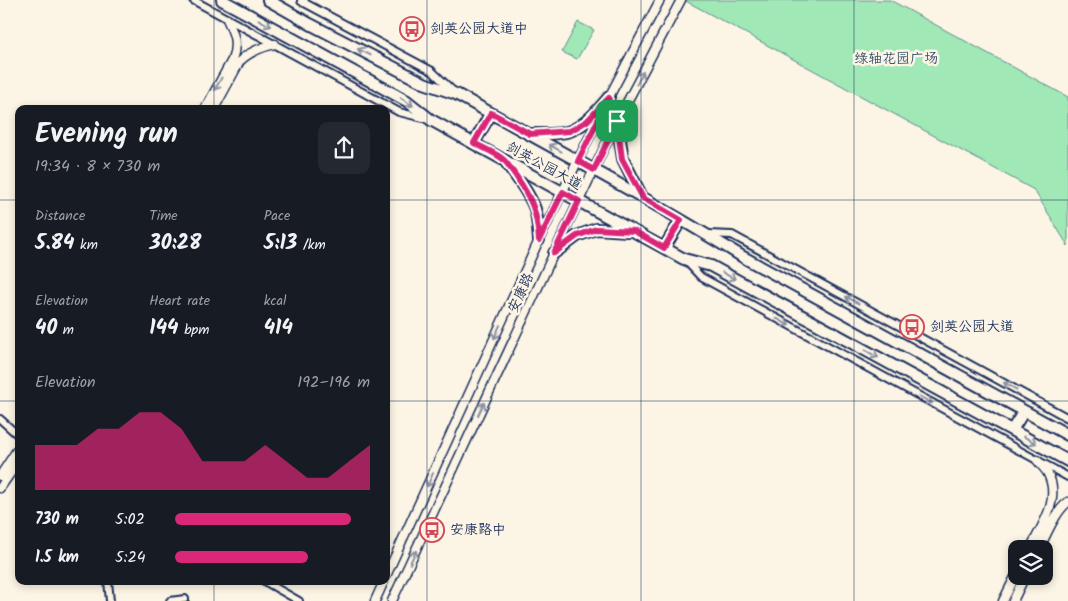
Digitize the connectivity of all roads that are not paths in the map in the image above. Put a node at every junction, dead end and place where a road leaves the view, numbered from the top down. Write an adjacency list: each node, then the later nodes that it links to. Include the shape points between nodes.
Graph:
1 (193, 0): 7 (street)
2 (222, 0): 16 (main road, 剑英公园大道, one-way to 16, via 407,101)
3 (268, 0): 9 (main road, 剑英公园大道, one-way to 3, via 424,83)
4 (660, 0): 10 (street, 安康路)
5 (681, 0): 17 (street, 安康路, one-way to 5)
6 (302, 1): 9 (street, via 432,71)
7 (226, 18): 8 (street); 11 (street, one-way to 11, via 235,41 235,51)
8 (275, 44): 12 (street, via 252,52 240,61); 13 (street)
9 (456, 94): 15 (main road, 剑英公园大道)
10 (609, 98): 18 (main road, via 587,121 570,131); 21 (street, 安康路)
11 (207, 105)
12 (216, 105)
13 (386, 105)
14 (390, 107): 16 (street)
15 (491, 113): 18 (main road, 剑英公园大道); 19 (main road)
16 (431, 120): 19 (main road, 剑英公园大道)
17 (617, 121): 22 (street, 安康路); 24 (main road, via 622,159)
18 (530, 134): 21 (main road, 剑英公园大道, one-way to 18)
19 (474, 143): 20 (main road, 剑英公园大道)
20 (504, 159): 23 (main road, 剑英公园大道); 29 (main road, via 535,210)
21 (578, 161): 22 (main road, 剑英公园大道); 23 (street, 安康路)
22 (594, 170): 24 (main road, 剑英公园大道); 25 (street, 安康路)
23 (563, 192): 25 (main road, 剑英公园大道); 29 (street, 安康路)
24 (643, 198): 26 (main road, 剑英公园大道)
25 (579, 201): 27 (main road, 剑英公园大道); 31 (street, 安康路)
26 (681, 220): 28 (main road, 剑英公园大道); 30 (main road)
27 (634, 231): 30 (main road, 剑英公园大道); 31 (main road, via 596,229 577,236)
28 (704, 233): 33 (main road, 剑英公园大道, via 742,258); 34 (street, one-way to 28, via 732,235)
29 (539, 240): 49 (street, 安康路, one-way to 49)
30 (664, 248): 32 (main road, 剑英公园大道)
31 (554, 253): 60 (street, 安康路, one-way to 31)
32 (684, 259): 36 (main road, 剑英公园大道, one-way to 36, via 711,266); 40 (street, one-way to 40, via 701,278)
33 (1024, 411): 36 (main road); 38 (main road, 剑英公园大道)
34 (1068, 418)
35 (0, 419): 37 (street)
36 (1012, 430): 41 (main road, 剑英公园大道, one-way to 41)
37 (15, 432)
38 (1068, 434)
39 (15, 453): 43 (street)
40 (1037, 460): 44 (street); 47 (street, via 1047,473 1052,505)
41 (1068, 461)
42 (15, 467): 45 (street)
43 (0, 476)
44 (1068, 477)
45 (0, 488)
46 (1068, 502): 48 (street, via 1058,513)
47 (1034, 540)
48 (1044, 540)
49 (390, 567)
50 (108, 585): 56 (street)
51 (271, 585): 58 (street)
52 (382, 585): 59 (street)
53 (1011, 585): 61 (street)
54 (1021, 585): 62 (street)
55 (185, 599): 57 (street)
56 (110, 601)
57 (170, 601)
58 (299, 601)
59 (375, 601)
60 (392, 601)
61 (1003, 601)
62 (1013, 601)

